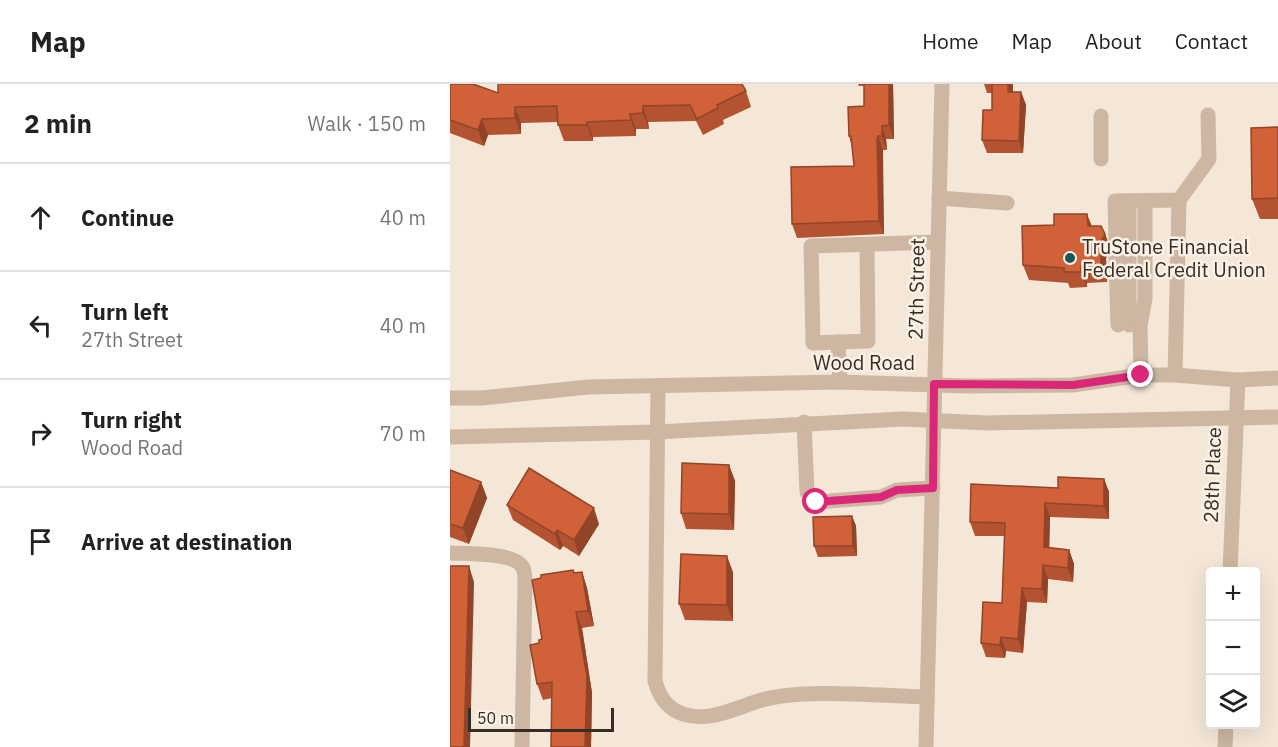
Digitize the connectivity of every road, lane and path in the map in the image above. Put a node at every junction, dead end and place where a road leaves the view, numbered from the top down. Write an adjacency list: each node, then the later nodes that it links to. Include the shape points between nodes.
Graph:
1 (942, 84): 5 (street, 27th Street)
2 (1208, 115): 6 (street, via 1209,159)
3 (1101, 116): 4 (street)
4 (1101, 159)
5 (939, 198): 8 (street); 9 (street, 27th Street)
6 (1179, 200): 7 (street); 16 (street)
7 (1130, 201): 10 (street); 13 (street, via 1145,299)
8 (1007, 203)
9 (938, 242): 11 (street); 20 (street, 27th Street)
10 (1122, 242)
11 (867, 244): 14 (street, via 868,341); 14 (street, via 811,246 813,343)
12 (1123, 258): 13 (street)
13 (1129, 325): 15 (street)
14 (838, 342): 19 (street)
15 (1141, 375): 16 (street, Wood Road); 20 (street, Wood Road, via 1073,385)
16 (1175, 375): 18 (street, Wood Road)
17 (1278, 378): 18 (street, Wood Road)
18 (1238, 380): 24 (street, 28th Place)
19 (840, 382): 20 (street, Wood Road); 21 (street, Wood Road)
20 (934, 384): 25 (street, 27th Street)
21 (657, 386): 22 (street, Wood Road, via 588,387); 27 (street)
22 (450, 399)
23 (1278, 417): 24 (street)
24 (1235, 418): 25 (street, via 987,423); 31 (street, 28th Place)
25 (934, 420): 26 (street); 29 (street, 27th Street)
26 (804, 422): 27 (street); 29 (street, via 807,492 816,502)
27 (657, 432): 28 (street); 32 (street, via 655,681 658,695 669,706 699,716 723,714 786,695)
28 (450, 436)
29 (933, 488): 32 (street, 27th Street)
30 (450, 553): 34 (street, via 500,556 515,559 523,567)
31 (1230, 567)
32 (927, 697): 35 (street, 27th Street)
33 (1226, 729): 36 (street)
34 (522, 747)
35 (926, 747)
36 (1226, 747)

